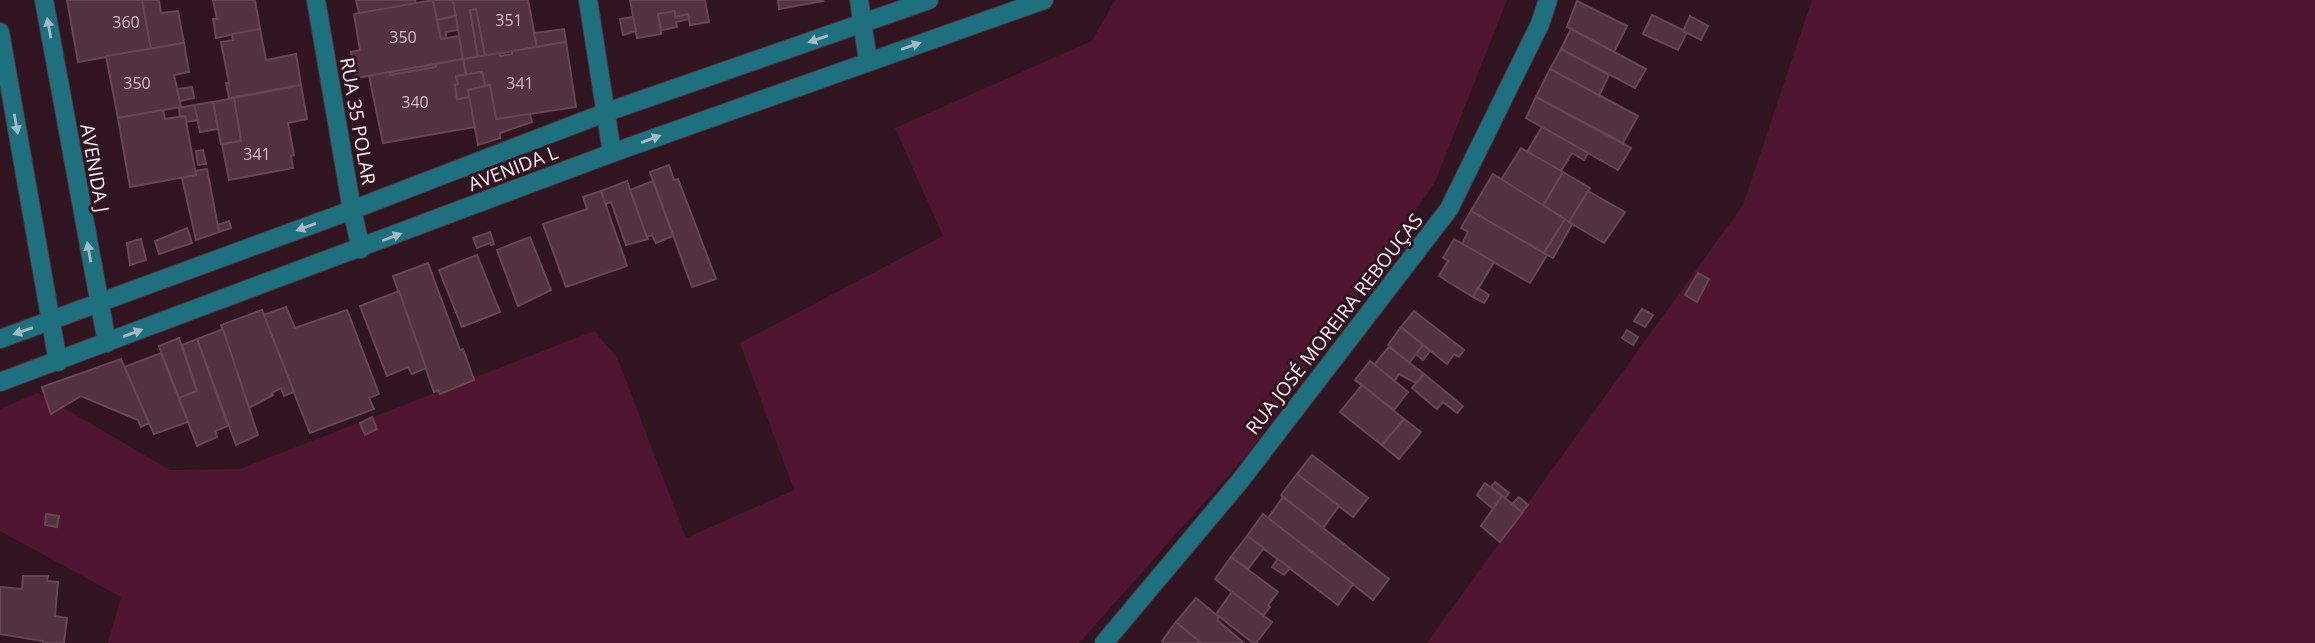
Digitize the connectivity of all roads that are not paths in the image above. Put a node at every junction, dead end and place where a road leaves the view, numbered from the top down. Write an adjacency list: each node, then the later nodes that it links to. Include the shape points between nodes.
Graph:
1 (44, 0): 15 (street, AVENIDA J, one-way to 1)
2 (316, 0): 13 (street, RUA 35 POLAR)
3 (588, 0): 11 (street)
4 (859, 0): 8 (street)
5 (929, 0): 8 (street, AVENIDA L)
6 (1044, 0): 10 (street, AVENIDA L, one-way to 6)
7 (1548, 0): 21 (street, RUA JOSÉ MOREIRA REBOUÇAS, via 1449,209 1240,481)
8 (863, 23): 10 (street); 11 (street, AVENIDA L, one-way to 11)
9 (0, 32): 16 (street, one-way to 16)
10 (867, 61): 12 (street, AVENIDA L, one-way to 10)
11 (607, 113): 12 (street); 13 (street, AVENIDA L)
12 (612, 153): 14 (street, AVENIDA L, one-way to 12)
13 (352, 210): 14 (street, RUA 35 POLAR); 15 (street, AVENIDA L, one-way to 15)
14 (361, 249): 18 (street, AVENIDA L, one-way to 14)
15 (98, 304): 16 (street, AVENIDA L); 18 (street, AVENIDA J)
16 (52, 321): 17 (street, AVENIDA L, one-way to 17); 19 (street)
17 (0, 339)
18 (107, 343): 19 (street, AVENIDA L)
19 (58, 362): 20 (street, AVENIDA L)
20 (0, 382)
21 (1104, 643)

